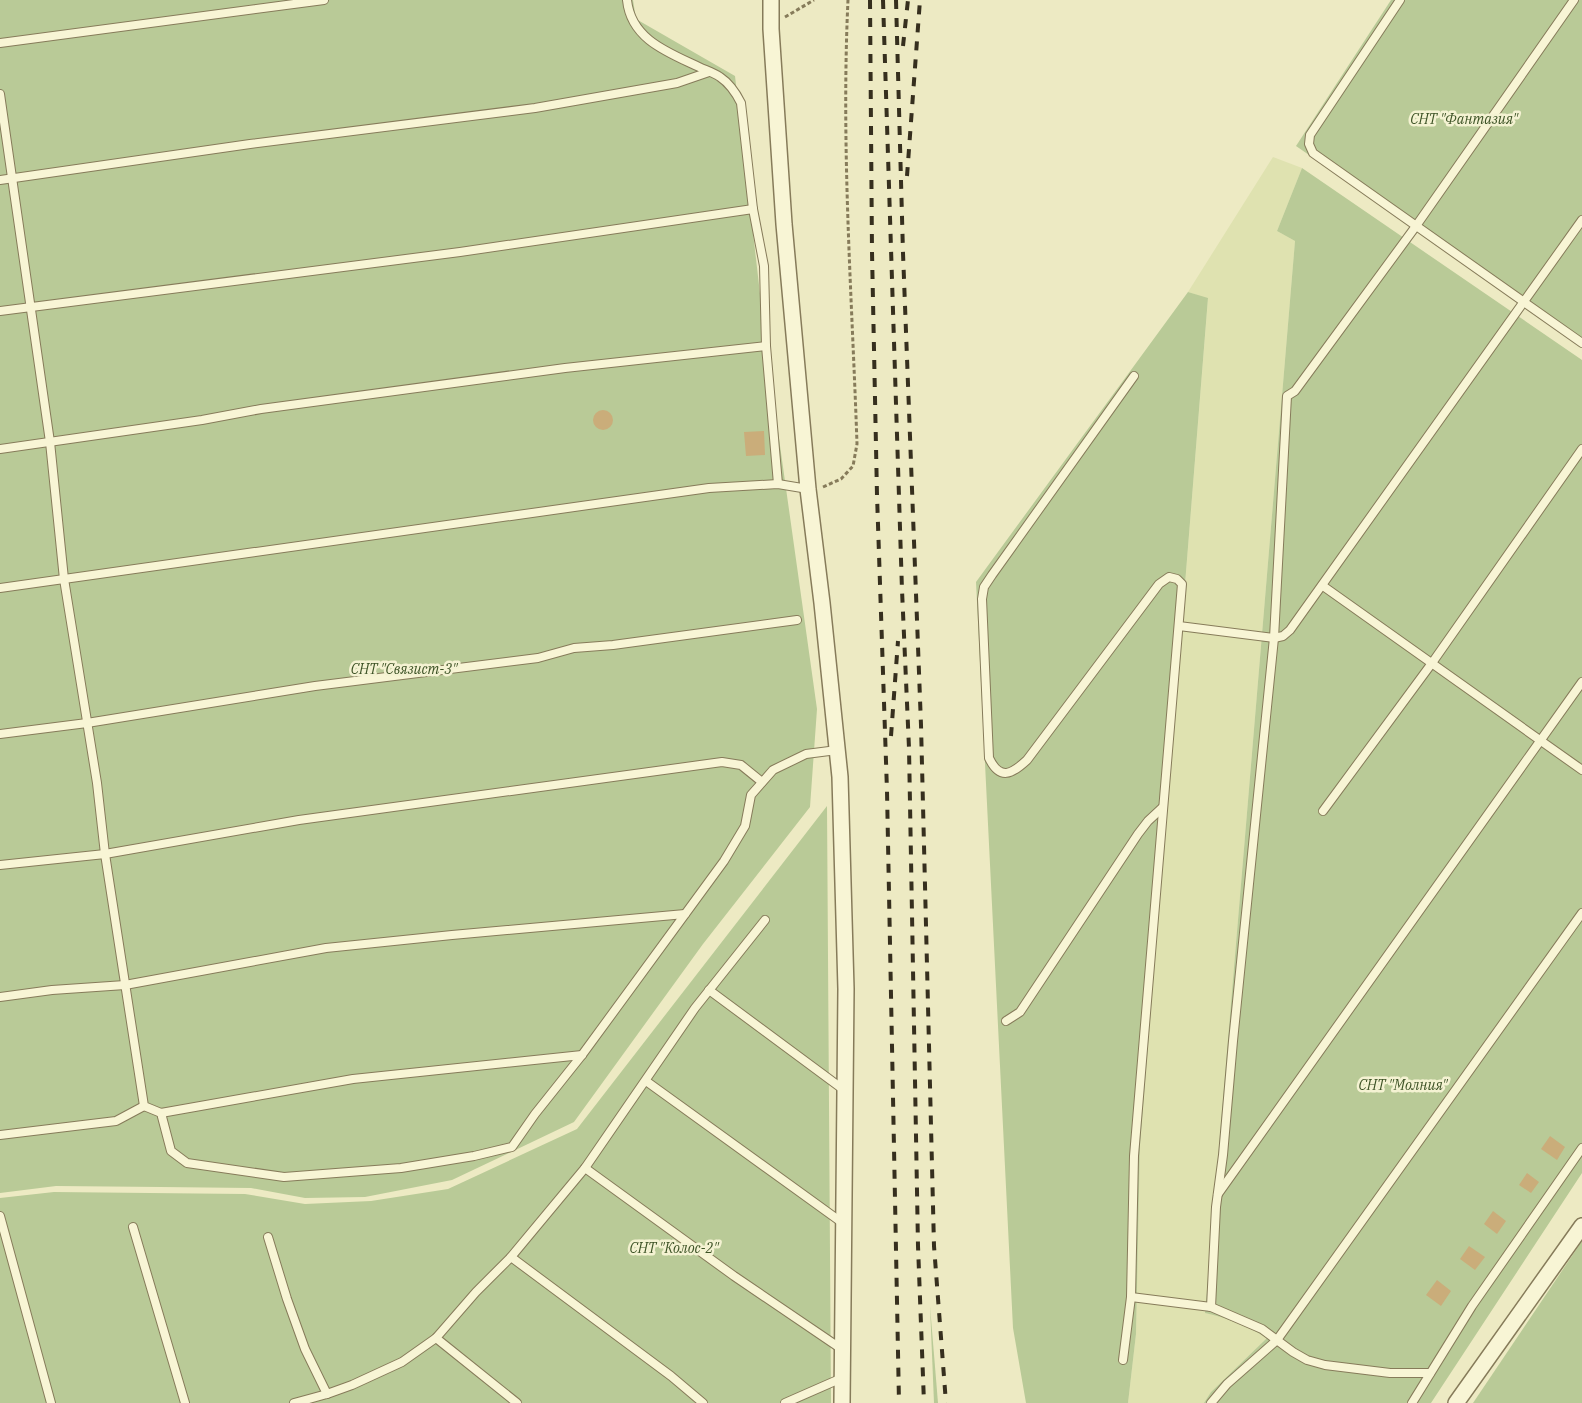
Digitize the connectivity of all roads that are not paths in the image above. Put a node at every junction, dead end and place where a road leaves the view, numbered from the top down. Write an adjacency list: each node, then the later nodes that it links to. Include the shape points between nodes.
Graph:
1 (324, 0): 6 (lane)
2 (627, 0): 7 (lane, via 634,25 650,41)
3 (771, 0): 24 (street, via 784,224)
4 (1400, 0): 13 (lane, via 1310,135 1309,144 1313,153)
5 (1574, 0): 13 (lane)
6 (0, 44)
7 (708, 72): 9 (lane, via 677,82 535,108); 11 (lane, via 719,76 735,91 741,103)
8 (0, 94): 9 (lane)
9 (11, 178): 10 (lane); 15 (lane)
10 (0, 180)
11 (753, 209): 15 (lane, via 460,252); 18 (lane, via 764,266)
12 (1582, 220): 14 (lane)
13 (1416, 226): 14 (lane); 30 (lane, via 1295,391 1287,396)
14 (1524, 301): 17 (lane); 26 (lane)
15 (31, 306): 16 (lane); 20 (lane)
16 (0, 311)
17 (1582, 343)
18 (766, 346): 20 (lane, via 565,368 261,409); 23 (lane)
19 (1134, 376): 29 (lane, via 984,587 989,758 994,768 1004,773 1014,772 1027,760 1159,584 1169,577 1182,584)
20 (50, 442): 21 (lane); 25 (lane)
21 (0, 449)
22 (1582, 449): 31 (lane)
23 (778, 484): 24 (lane); 25 (lane, via 709,488)
24 (808, 489): 36 (street)
25 (64, 579): 27 (lane); 33 (lane)
26 (1323, 586): 30 (lane, via 1290,630); 31 (lane)
27 (0, 588)
28 (797, 620): 33 (lane, via 574,648 538,658 315,686)
29 (1179, 626): 30 (lane); 39 (lane)
30 (1274, 638): 58 (lane)
31 (1432, 663): 35 (lane); 40 (lane)
32 (1582, 682): 35 (lane)
33 (87, 723): 34 (lane); 41 (lane)
34 (0, 734)
35 (1541, 741): 37 (lane); 58 (lane)
36 (837, 750): 38 (lane, via 806,754 773,770); 52 (street, via 846,989)
37 (1582, 770)
38 (762, 782): 41 (lane, via 741,764 722,762 299,820); 44 (lane, via 750,795 746,826)
39 (1162, 808): 49 (lane, via 1138,834 1020,1012); 65 (lane, via 1134,1156)
40 (1323, 811)
41 (105, 854): 42 (lane); 46 (lane)
42 (0, 865)
43 (1582, 912): 68 (lane)
44 (685, 914): 46 (lane, via 326,948); 50 (lane)
45 (766, 920): 47 (lane)
46 (125, 984): 48 (lane); 53 (lane)
47 (709, 990): 51 (lane); 52 (lane)
48 (0, 997)
49 (1006, 1021)
50 (582, 1055): 54 (lane, via 353,1079); 54 (lane, via 512,1147 401,1168 284,1177 186,1163 171,1151)
51 (646, 1081): 57 (lane); 60 (lane)
52 (845, 1091): 60 (street)
53 (144, 1106): 54 (lane); 55 (lane, via 116,1121)
54 (161, 1113)
55 (0, 1135)
56 (1582, 1148): 71 (lane, via 1472,1306)
57 (586, 1168): 64 (lane); 69 (lane, via 734,1276)
58 (1218, 1195): 66 (lane)
59 (0, 1216): 74 (lane)
60 (844, 1224): 69 (street)
61 (1582, 1226): 83 (street)
62 (133, 1227): 75 (lane)
63 (268, 1237): 73 (lane, via 305,1349)
64 (511, 1256): 67 (lane); 78 (lane)
65 (1130, 1297): 66 (lane); 70 (lane)
66 (1210, 1307): 68 (lane, via 1262,1329)
67 (436, 1338): 73 (lane, via 402,1362); 77 (lane)
68 (1278, 1340): 71 (lane, via 1307,1360 1325,1365 1390,1373); 81 (lane, via 1227,1384)
69 (843, 1350): 72 (street)
70 (1123, 1360)
71 (1430, 1373): 82 (lane)
72 (843, 1378): 79 (lane); 80 (street)
73 (327, 1394): 76 (lane)
74 (51, 1403)
75 (185, 1403)
76 (294, 1403)
77 (517, 1403)
78 (703, 1403)
79 (785, 1403)
80 (842, 1403)
81 (1211, 1403)
82 (1412, 1403)
83 (1456, 1403)

